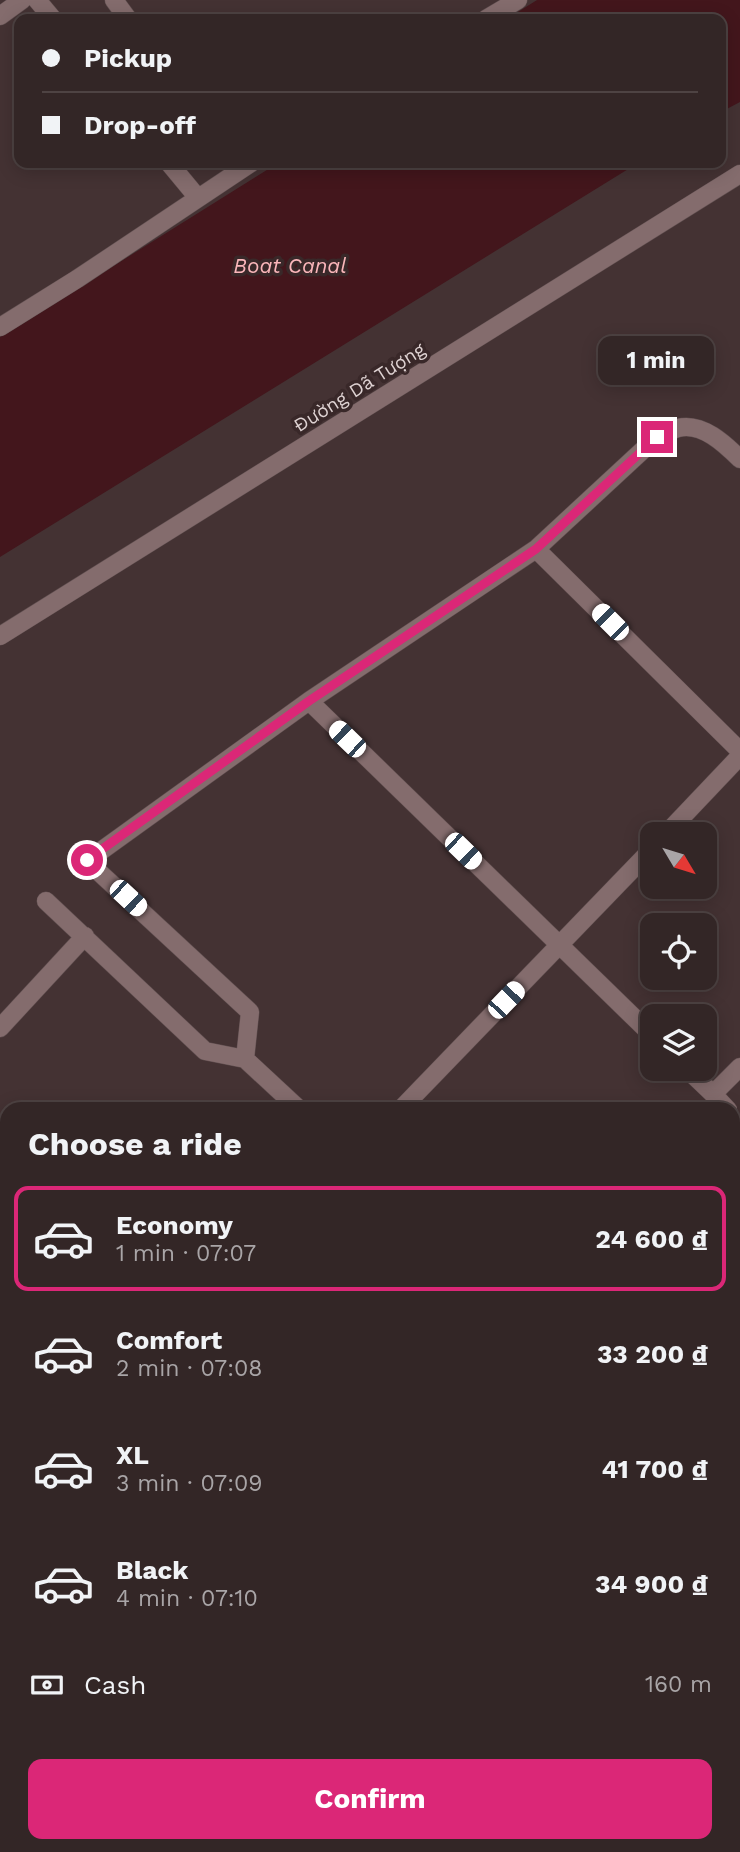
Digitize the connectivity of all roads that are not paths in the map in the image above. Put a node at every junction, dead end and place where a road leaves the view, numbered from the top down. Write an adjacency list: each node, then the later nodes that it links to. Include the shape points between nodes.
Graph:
1 (22, 0): 6 (street)
2 (37, 0): 4 (street)
3 (519, 0): 5 (street)
4 (49, 14)
5 (495, 14)
6 (0, 16)
7 (173, 168): 10 (street)
8 (243, 168): 10 (street)
9 (740, 174): 14 (street, Đường Dã Tượng)
10 (198, 198): 11 (street)
11 (0, 327)
12 (740, 459): 13 (street, via 704,430 680,427 657,437)
13 (536, 549): 15 (street); 16 (street)
14 (0, 636)
15 (309, 701): 22 (street); 25 (street, via 87,860 250,1012)
16 (740, 751)
17 (740, 757): 18 (street)
18 (678, 822)
19 (640, 862): 22 (street)
20 (46, 901): 21 (street)
21 (85, 936): 24 (street); 25 (street, via 205,1051)
22 (560, 945): 23 (street); 30 (street)
23 (640, 1023)
24 (0, 1028)
25 (245, 1059): 29 (street)
26 (740, 1066): 28 (street)
27 (699, 1081): 28 (street)
28 (713, 1094): 31 (street)
29 (291, 1102)
30 (408, 1102)
31 (720, 1102)

